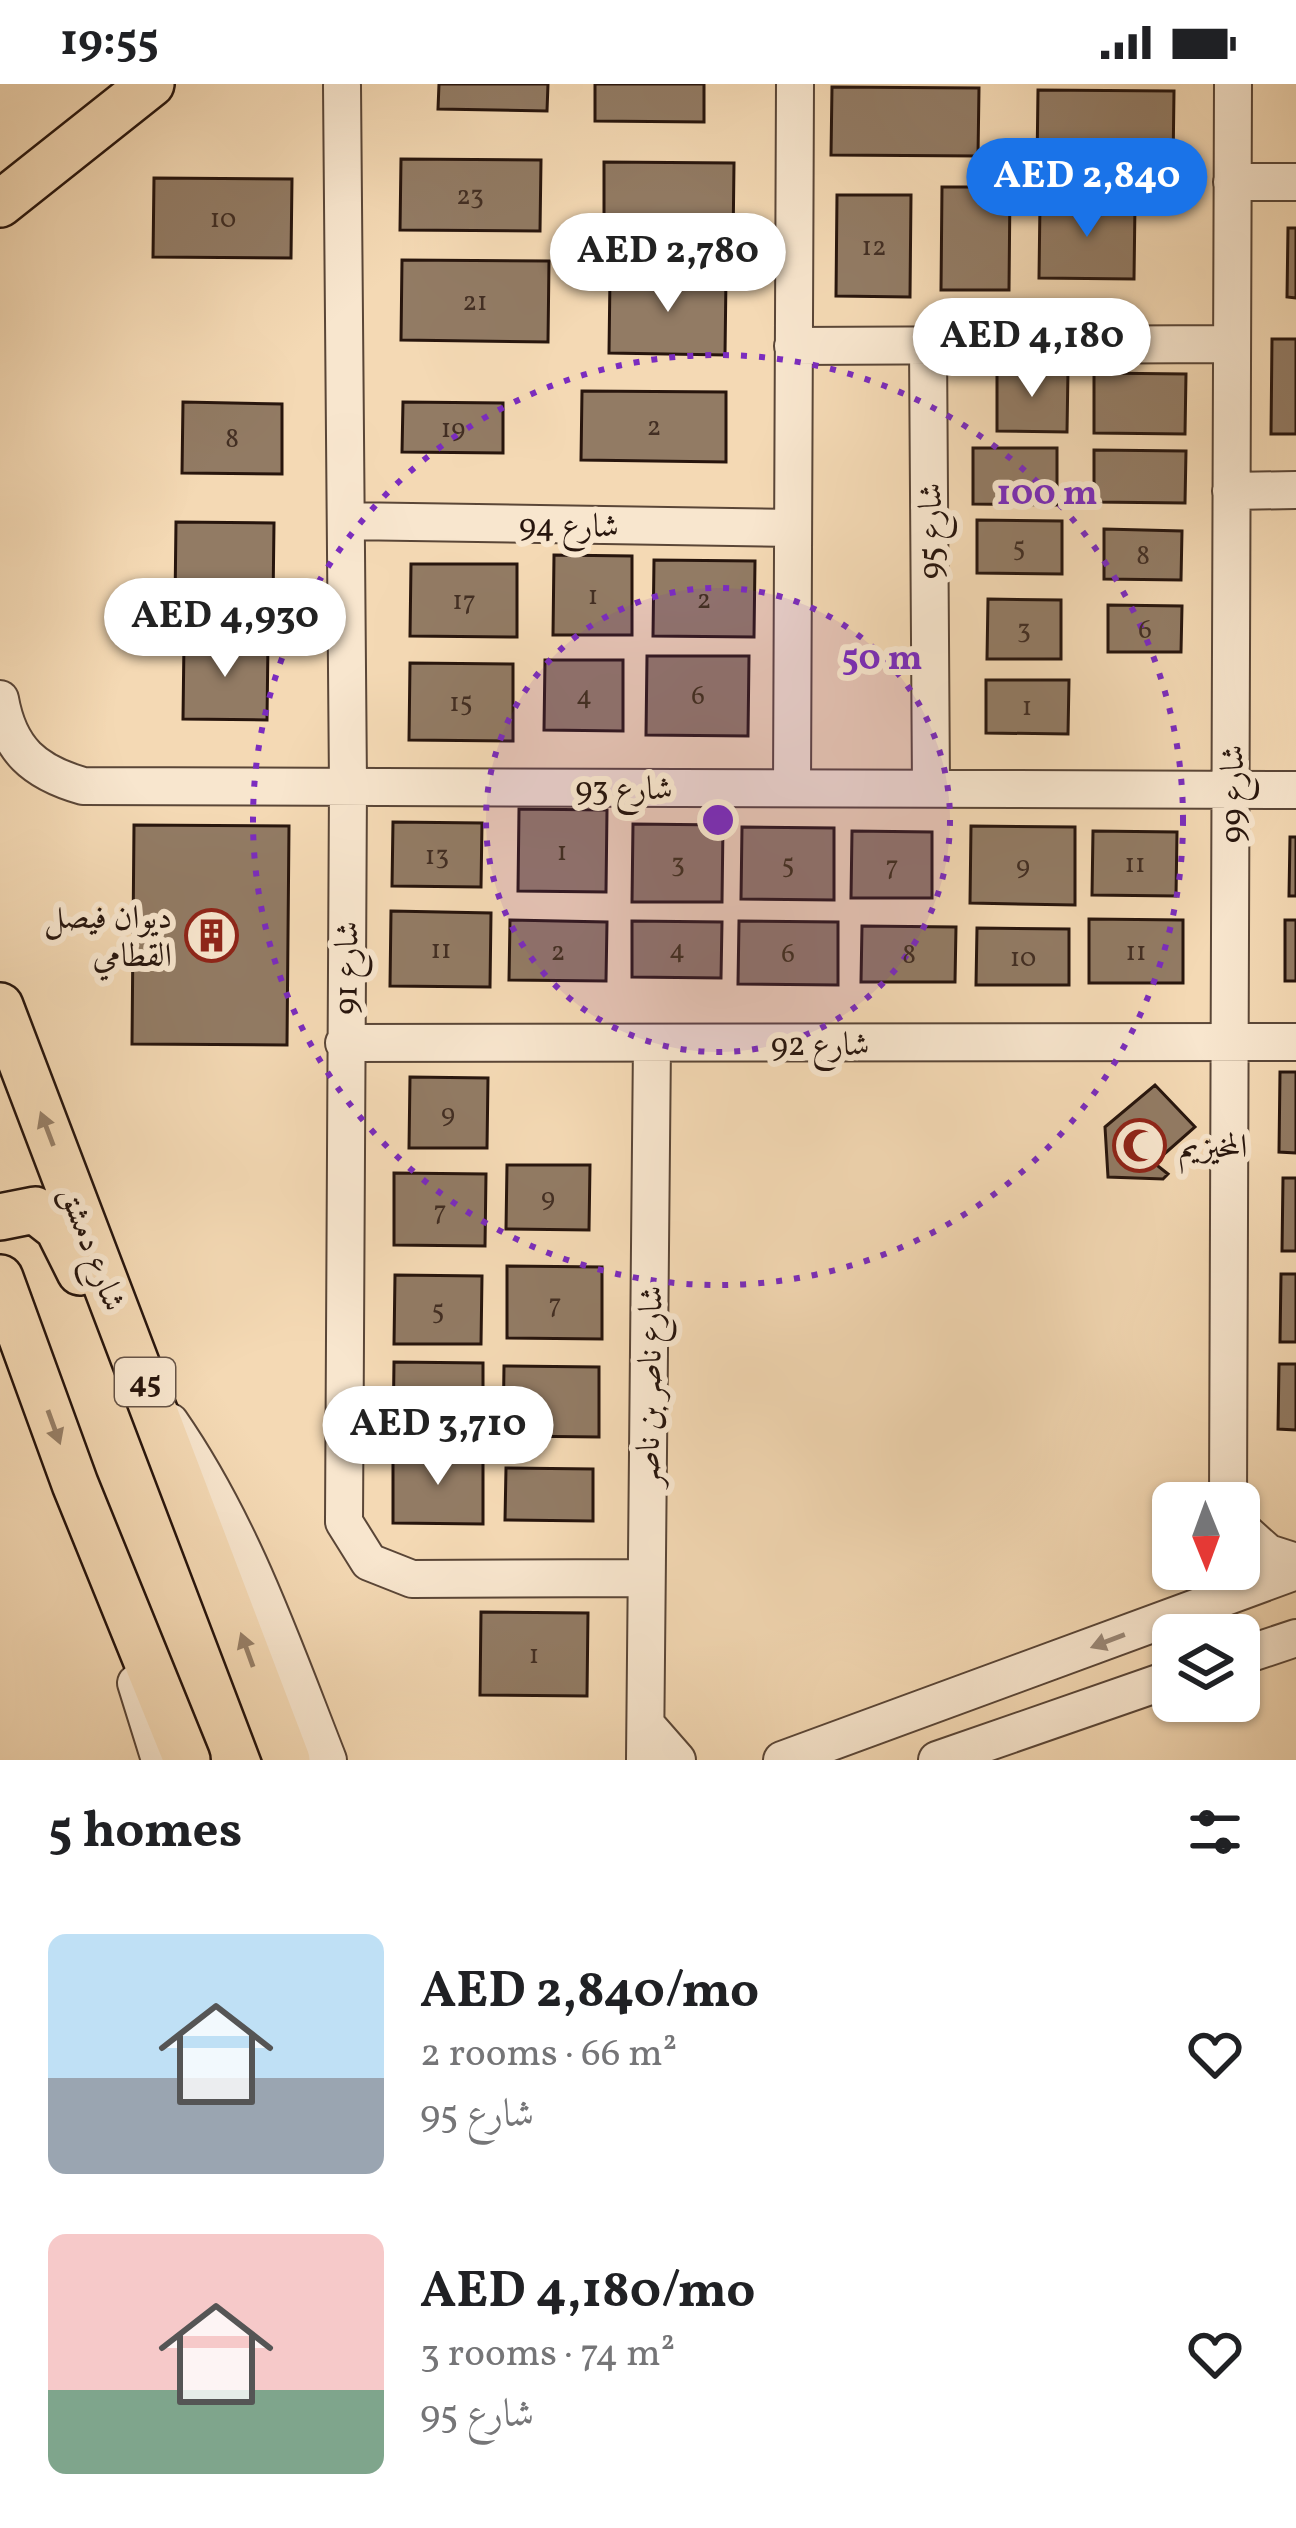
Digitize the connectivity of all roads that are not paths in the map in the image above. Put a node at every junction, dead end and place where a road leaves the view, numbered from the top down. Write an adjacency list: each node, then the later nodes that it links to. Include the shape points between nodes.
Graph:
1 (151, 84): 5 (main road)
2 (795, 84): 12 (street)
3 (1233, 84): 6 (street, شارع 99)
4 (342, 86): 15 (street, شارع 91)
5 (44, 167): 8 (main road); 9 (main road)
6 (1232, 182): 7 (street); 10 (street, شارع 99)
7 (1296, 182)
8 (0, 204)
9 (0, 221)
10 (1232, 344): 11 (street); 14 (street, شارع 99)
11 (928, 345): 12 (street); 20 (street, شارع 95)
12 (794, 346): 16 (street)
13 (1296, 490): 14 (street)
14 (1232, 491): 21 (street, شارع 99)
15 (346, 521): 16 (street, شارع 94); 18 (street, شارع 91)
16 (793, 528): 19 (street)
17 (0, 699): 18 (street, شارع 93, via 16,750 83,786)
18 (348, 784): 19 (street, شارع 93); 26 (street, شارع 91)
19 (792, 788): 20 (street, شارع 93)
20 (931, 788): 21 (street, شارع 93)
21 (1231, 790): 22 (street, شارع 93); 24 (street, شارع 99)
22 (1296, 790)
23 (0, 1006): 30 (main road, شارع دمشق / 45, one-way to 23)
24 (1230, 1042): 25 (street, شارع 92); 27 (street, شارع 92); 31 (street, شارع 99)
25 (1296, 1042)
26 (344, 1043): 27 (street, شارع 92); 36 (street, شارع 91, via 344,1522 354,1544 369,1562 412,1580)
27 (652, 1043): 36 (street, شارع ناصر بن ناصر)
28 (0, 1217): 33 (main road, via 35,1210 58,1228 170,1483)
29 (0, 1278): 32 (main road, one-way to 32)
30 (150, 1394): 33 (main road, شارع دمشق / 45); 50 (street, via 244,1546)
31 (1228, 1482)
32 (75, 1484): 47 (street); 48 (main road)
33 (202, 1528): 49 (main road, شارع دمشق / 45, one-way to 33)
34 (1260, 1546): 35 (street)
35 (1296, 1567): 38 (street)
36 (645, 1578): 45 (street, شارع ناصر بن ناصر)
37 (1202, 1590): 38 (street)
38 (1191, 1609): 41 (street, one-way to 41)
39 (1296, 1638): 40 (street)
40 (1260, 1650)
41 (1019, 1676): 43 (street); 44 (street, via 1006,1692 1009,1713)
42 (1152, 1685): 44 (street)
43 (930, 1708): 46 (street, via 943,1706 964,1720 962,1745); 52 (street)
44 (1039, 1723): 46 (street)
45 (647, 1744): 51 (street, شارع ناصر بن ناصر)
46 (945, 1757)
47 (160, 1760)
48 (187, 1760)
49 (287, 1760)
50 (328, 1760)
51 (677, 1760)
52 (782, 1760)

